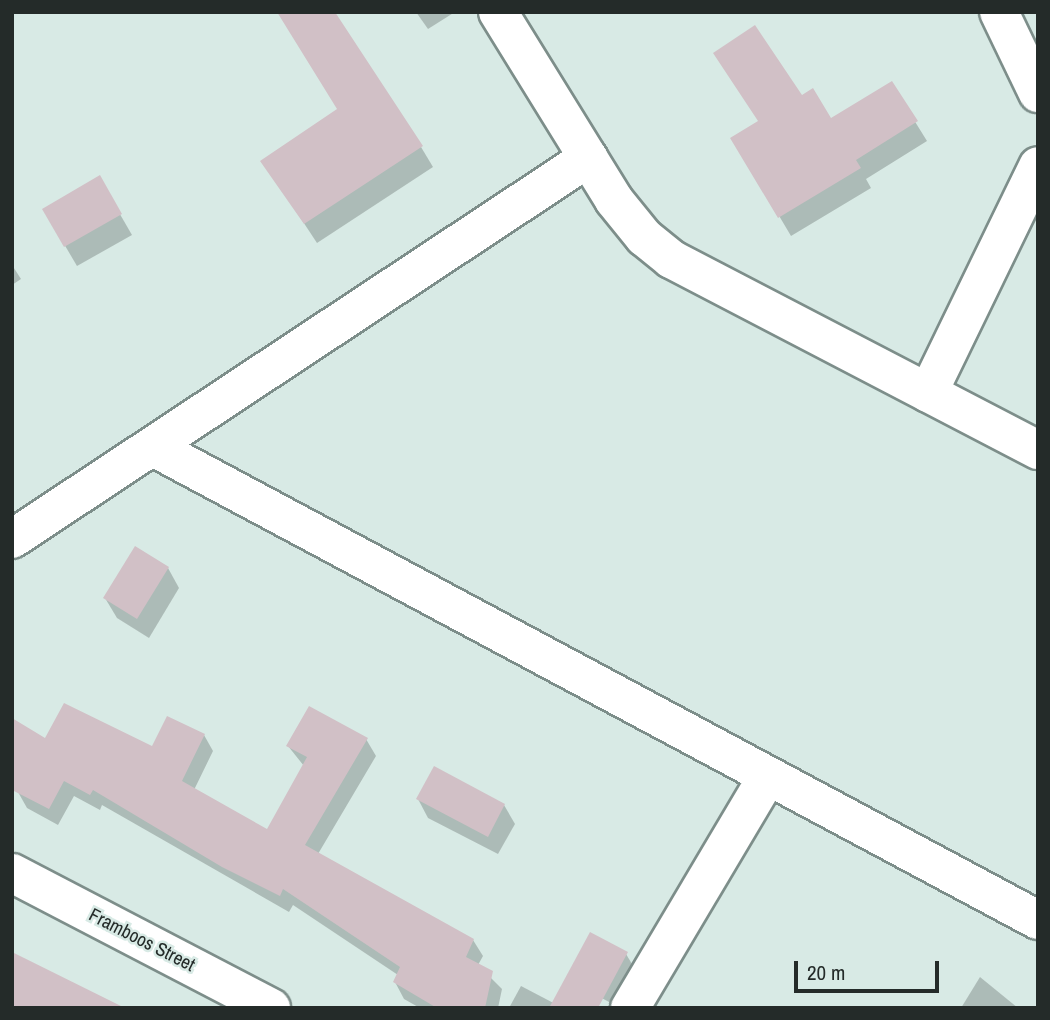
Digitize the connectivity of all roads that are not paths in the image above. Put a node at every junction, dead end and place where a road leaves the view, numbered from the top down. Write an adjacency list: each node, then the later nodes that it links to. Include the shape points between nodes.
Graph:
1 (498, 12): 4 (street)
2 (999, 12): 3 (street)
3 (1038, 93)
4 (588, 158): 6 (street, via 644,237 671,259); 7 (street)
5 (1038, 166): 6 (street)
6 (928, 393): 8 (street)
7 (155, 448): 9 (street); 10 (street)
8 (1038, 450)
9 (12, 539)
10 (766, 779): 12 (street); 14 (street, via 688,903)
11 (12, 873): 13 (street, Framboos Street)
12 (1038, 920)
13 (271, 1008)
14 (630, 1008)

